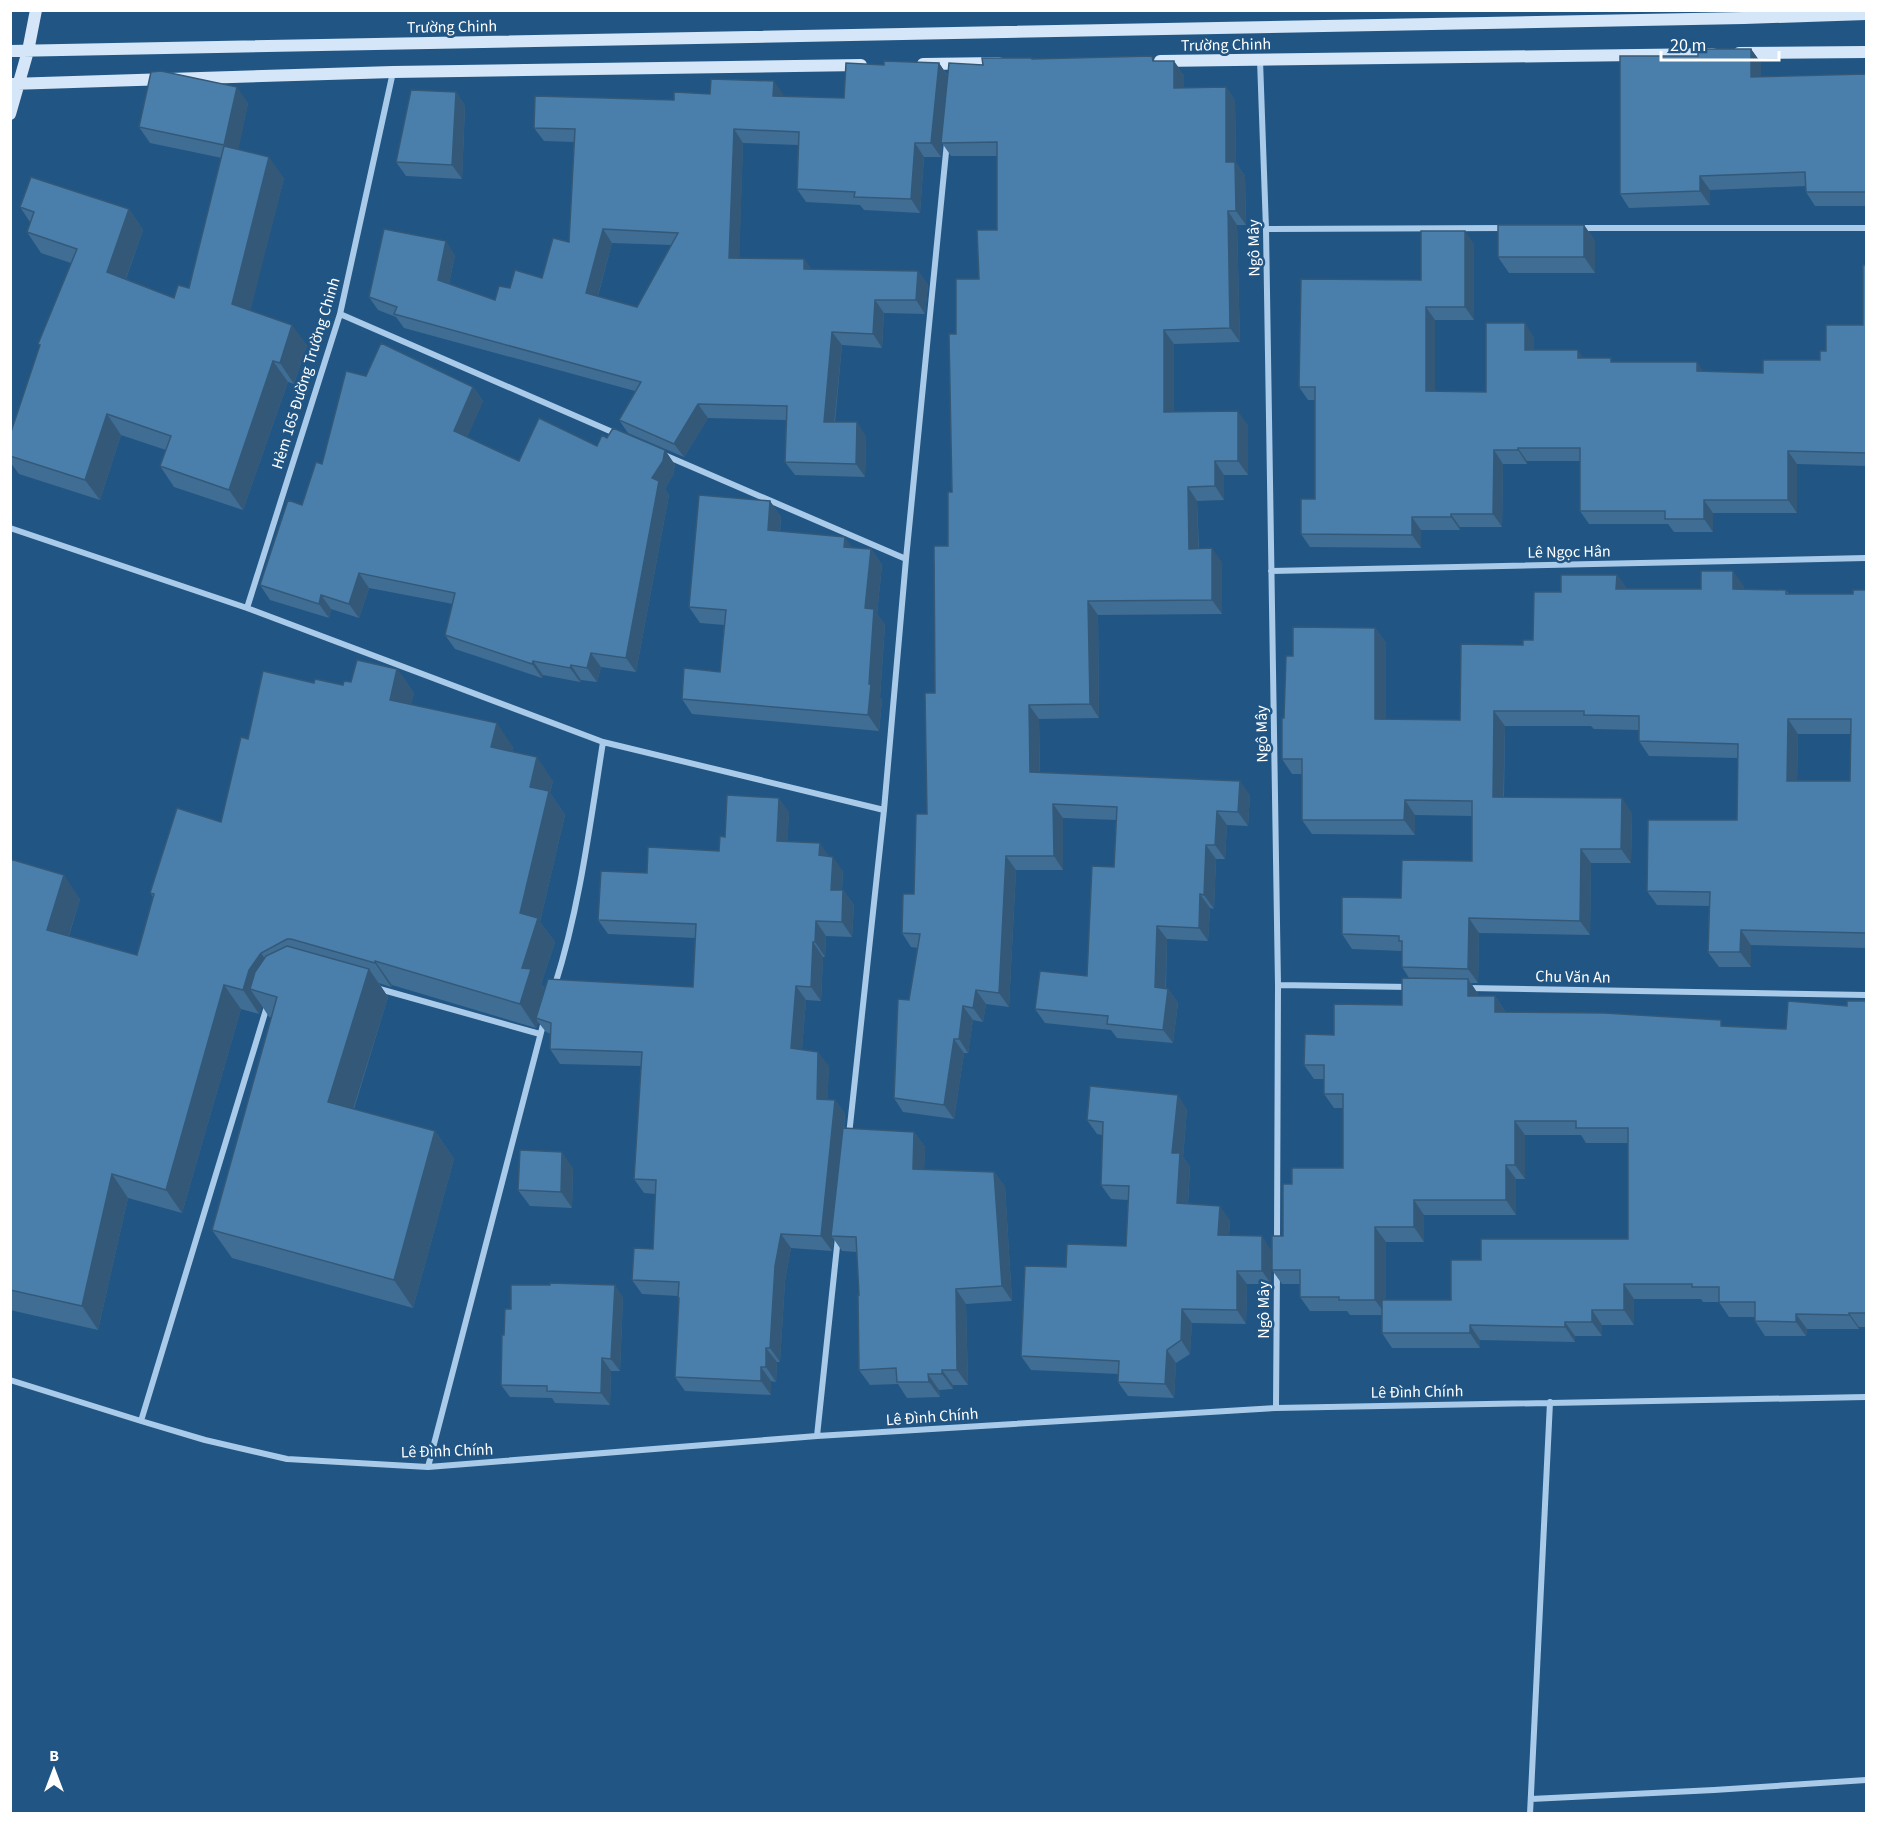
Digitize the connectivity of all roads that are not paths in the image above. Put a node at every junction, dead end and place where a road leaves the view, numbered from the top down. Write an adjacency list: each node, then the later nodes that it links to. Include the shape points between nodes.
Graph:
1 (36, 10): 4 (street)
2 (1866, 14): 4 (street, Trường Chinh)
3 (10, 51): 4 (street, Trường Chinh)
4 (28, 51): 12 (street)
5 (1866, 52): 6 (street, Trường Chinh)
6 (1260, 60): 7 (street, Trường Chinh); 18 (street, Ngô Mây)
7 (1143, 62)
8 (1014, 63): 10 (street, via 954,70)
9 (871, 65): 11 (street)
10 (907, 65)
11 (393, 72): 12 (street); 19 (street, Hẻm 165 Đường Trường Chinh)
12 (15, 84): 13 (street)
13 (10, 114)
14 (948, 135): 24 (street)
15 (1513, 228): 18 (street)
16 (1572, 228): 17 (street)
17 (1866, 228)
18 (1266, 229): 25 (street, Ngô Mây)
19 (340, 314): 20 (street); 26 (street, Hẻm 165 Đường Trường Chinh)
20 (622, 437)
21 (655, 451): 24 (street)
22 (10, 528): 26 (street)
23 (1866, 558): 25 (street, Lê Ngọc Hân)
24 (906, 559): 28 (street)
25 (1271, 571): 29 (street, Ngô Mây)
26 (247, 608): 27 (street)
27 (603, 742): 28 (street); 33 (street, via 582,881)
28 (884, 810): 38 (street)
29 (1278, 985): 31 (street); 40 (street, Ngô Mây)
30 (373, 987): 37 (street)
31 (1420, 987)
32 (1455, 988): 34 (street, Chu Văn An)
33 (554, 990)
34 (1866, 995)
35 (270, 997): 46 (street)
36 (547, 1012): 37 (street)
37 (540, 1034): 48 (street)
38 (848, 1141)
39 (840, 1224): 47 (street)
40 (1277, 1243)
41 (1277, 1267): 45 (street, Ngô Mây)
42 (10, 1380): 46 (street, Lê Đình Chính)
43 (1866, 1397): 44 (street, Lê Đình Chính)
44 (1550, 1402): 45 (street, Lê Đình Chính); 50 (street)
45 (1276, 1407): 47 (street, Lê Đình Chính)
46 (141, 1421): 48 (street, Lê Đình Chính, via 287,1459)
47 (817, 1436): 48 (street, Lê Đình Chính)
48 (428, 1467)
49 (1866, 1780): 50 (street)
50 (1531, 1798): 51 (street)
51 (1530, 1814)

